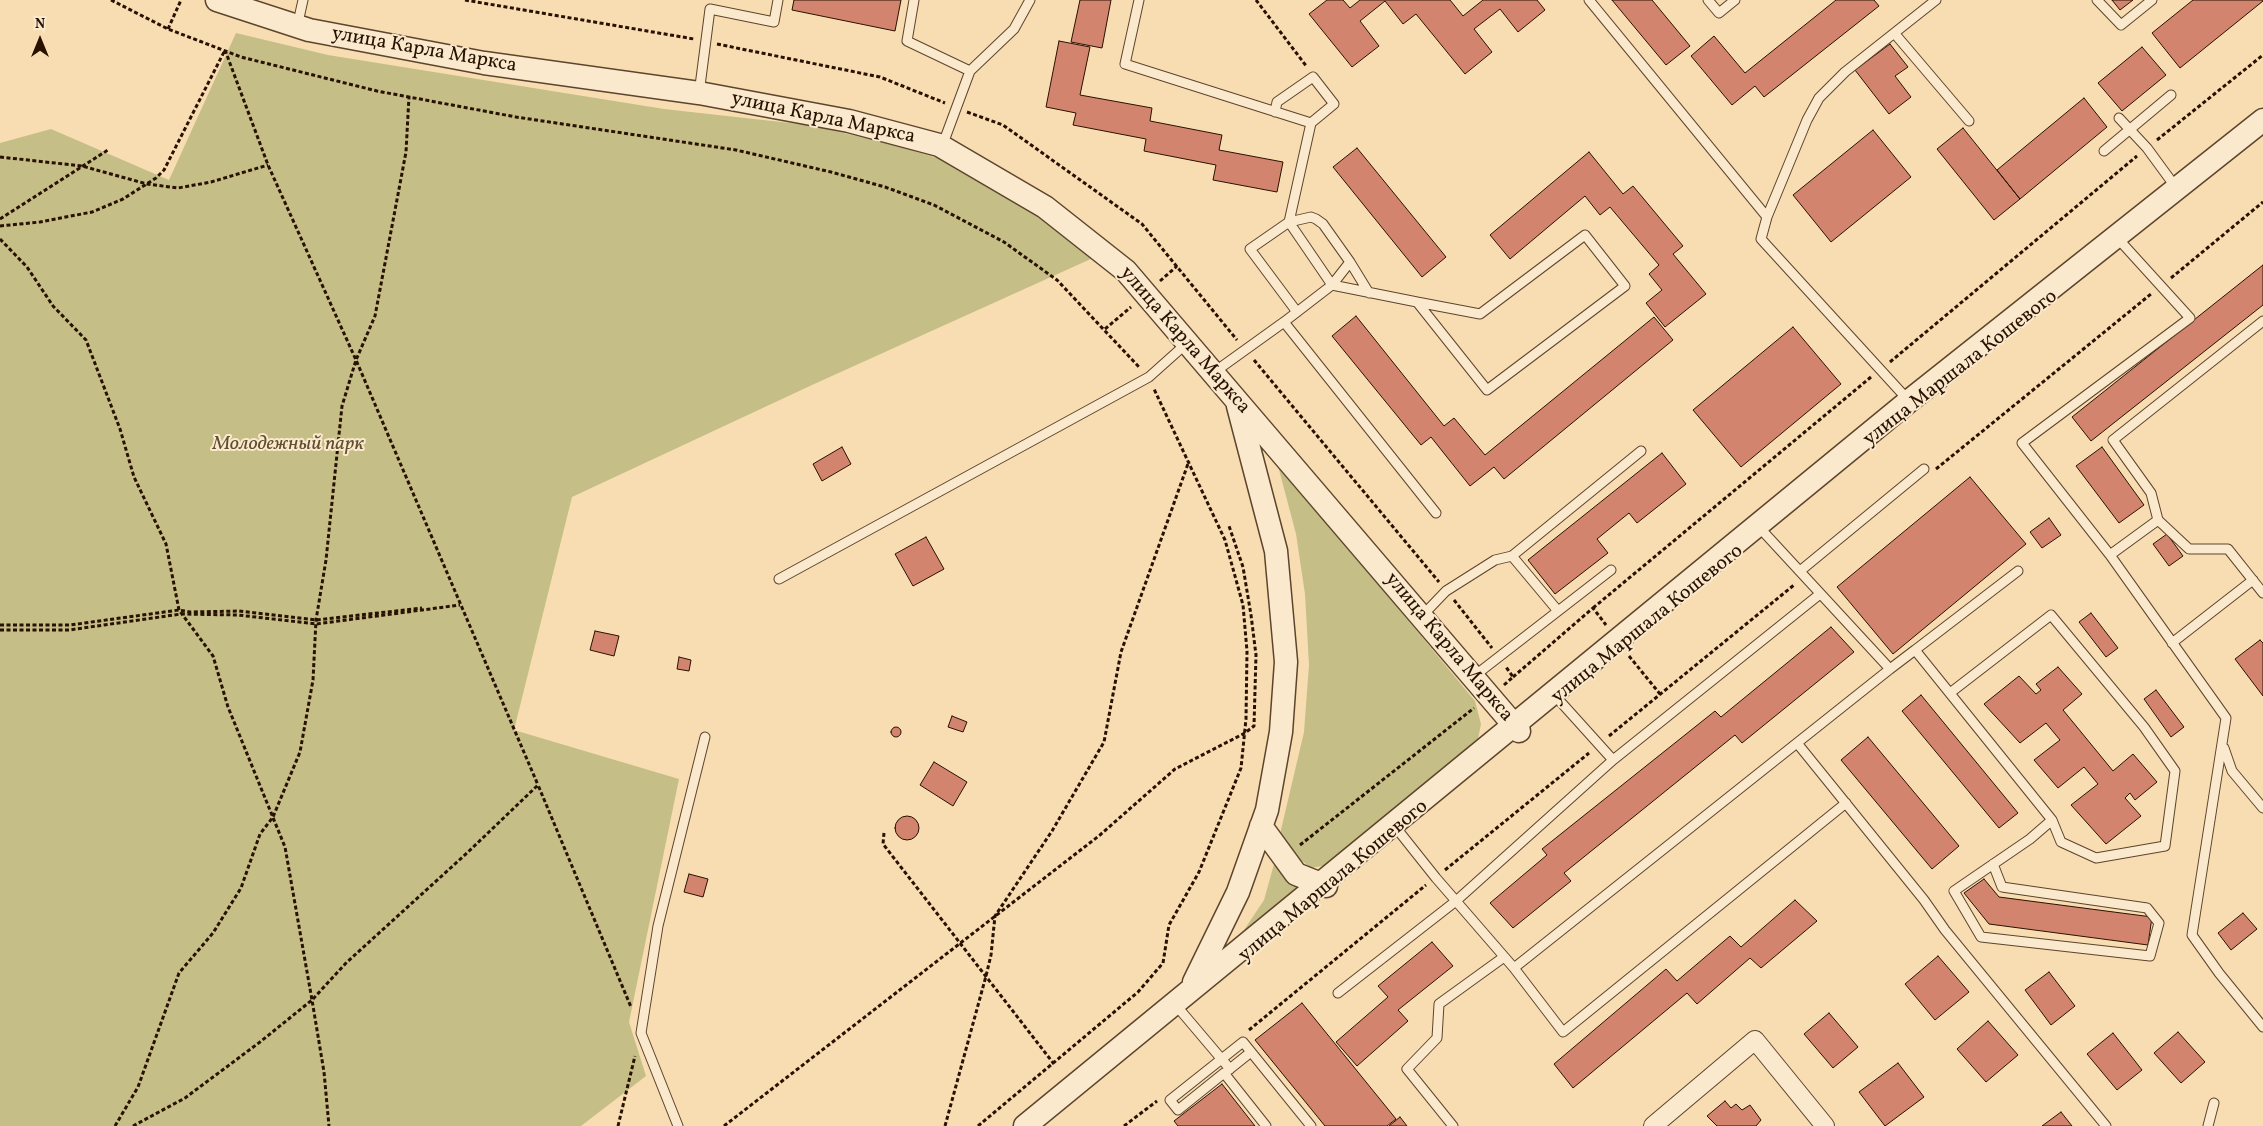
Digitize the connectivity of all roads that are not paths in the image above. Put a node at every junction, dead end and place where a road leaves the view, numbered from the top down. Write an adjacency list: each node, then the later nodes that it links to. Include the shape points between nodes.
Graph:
1 (217, 0): 39 (street, улица Карла Маркса, via 309,30 484,62 698,93 848,120 939,146 1045,207 1126,271)
2 (248, 0): 14 (street)
3 (778, 0): 13 (lane, via 774,22)
4 (914, 0): 16 (lane, via 908,41)
5 (1030, 0): 16 (lane, via 1014,29)
6 (1139, 0): 19 (lane, via 1125,64)
7 (1590, 0): 29 (lane)
8 (1708, 0): 9 (lane, via 1719,13)
9 (1734, 0)
10 (1936, 0): 15 (lane)
11 (2097, 0): 12 (lane, via 2122,25)
12 (2152, 0)
13 (711, 4): 17 (lane)
14 (301, 9): 17 (street, via 486,53)
15 (1895, 34): 22 (lane); 29 (lane, via 1845,72 1819,98)
16 (970, 71): 26 (lane)
17 (700, 86): 26 (street, via 846,112)
18 (2170, 95): 24 (lane)
19 (1275, 112): 23 (lane); 23 (lane, via 1277,102 1312,77 1334,104)
20 (2119, 118): 24 (lane)
21 (2263, 120): 28 (street)
22 (1968, 121)
23 (1311, 123): 30 (lane)
24 (2129, 130): 27 (lane); 28 (lane)
25 (2263, 132): 28 (street, улица Маршала Кошевого)
26 (944, 141): 39 (street, via 1047,202 1129,266)
27 (2104, 151)
28 (2180, 192): 31 (street, улица Маршала Кошевого); 42 (street)
29 (1767, 217): 42 (lane, via 1761,239)
30 (1288, 222): 32 (lane, via 1311,217 1316,219); 33 (lane); 36 (lane, via 1250,249)
31 (2121, 242): 47 (street, улица Маршала Кошевого); 48 (lane, via 2190,318 2022,443)
32 (1350, 262): 33 (lane); 34 (lane)
33 (1332, 285): 34 (lane); 36 (lane)
34 (1369, 293): 35 (lane)
35 (1417, 302): 35 (lane, via 1487,390 1625,286 1585,235 1480,314)
36 (1297, 312): 38 (lane)
37 (2263, 321): 46 (lane, via 2113,440 2151,493)
38 (1284, 322): 40 (lane); 45 (lane)
39 (1188, 342): 40 (street, улица Карла Маркса); 53 (lane, via 1148,377)
40 (1215, 372): 41 (street, улица Карла Маркса)
41 (1236, 397): 58 (street, улица Карла Маркса); 74 (street, via 1276,551 1286,662 1281,732 1267,810)
42 (1909, 402): 47 (street)
43 (1641, 451): 49 (lane)
44 (1927, 472): 52 (lane)
45 (1436, 513)
46 (2158, 520): 48 (lane); 54 (lane, via 2189,549 2228,549)
47 (1760, 528): 52 (lane); 60 (street, улица Маршала Кошевого)
48 (2110, 555): 59 (lane)
49 (1512, 556): 57 (lane); 58 (lane, via 1495,560 1446,591)
50 (1611, 570): 57 (lane)
51 (2018, 571): 61 (lane)
52 (1802, 574): 56 (lane)
53 (779, 580)
54 (2253, 580): 55 (lane); 59 (lane)
55 (2263, 593)
56 (1820, 594): 62 (lane); 70 (lane)
57 (1558, 611): 63 (lane)
58 (1424, 615): 63 (street, улица Карла Маркса)
59 (2172, 643): 68 (lane, via 2226,718)
60 (1620, 644): 65 (street, улица Маршала Кошевого); 66 (street)
61 (1915, 650): 62 (lane); 64 (lane)
62 (1890, 669): 69 (lane)
63 (1475, 675): 66 (street, улица Карла Маркса)
64 (1950, 693): 73 (lane); 73 (lane, via 2051,615 2144,727 2175,771 2165,846 2096,858 2061,842)
65 (1558, 699): 66 (street, улица Маршала Кошевого); 70 (lane)
66 (1519, 726): 75 (street, улица Маршала Кошевого); 77 (street)
67 (705, 737): 88 (lane, via 658,926 641,1033)
68 (2223, 740): 72 (lane, via 2224,753 2232,771); 83 (lane, via 2192,935)
69 (1797, 743): 71 (lane); 80 (lane)
70 (1613, 760): 78 (lane)
71 (1846, 803): 80 (lane, via 1563,1032); 96 (lane, via 1945,930)
72 (2263, 808)
73 (2052, 820): 76 (lane, via 1954,891 1981,937 2150,956 2159,923 2147,908 2002,887)
74 (1261, 826): 77 (street, via 1296,874); 82 (street, via 1238,892)
75 (1397, 829): 77 (street, улица Маршала Кошевого); 78 (lane)
76 (1993, 864)
77 (1323, 885): 82 (street, улица Маршала Кошевого)
78 (1456, 901): 79 (lane); 81 (lane)
79 (1504, 957): 80 (lane); 93 (lane, via 1438,1004 1437,1038 1407,1069)
80 (1514, 968)
81 (1338, 993)
82 (1186, 1001): 85 (lane); 89 (street); 90 (street, улица Маршала Кошевого)
83 (2263, 1027)
84 (1251, 1052): 85 (lane, via 1243,1042); 86 (lane); 92 (lane)
85 (1222, 1059): 86 (lane); 86 (lane, via 1170,1100 1178,1110)
86 (1227, 1071): 91 (lane)
87 (2214, 1103): 97 (lane)
88 (678, 1126)
89 (1025, 1126)
90 (1038, 1126)
91 (1266, 1126)
92 (1311, 1126)
93 (1453, 1126)
94 (1653, 1126): 95 (street, via 1755,1040)
95 (1825, 1126)
96 (2106, 1126)
97 (2208, 1126)

